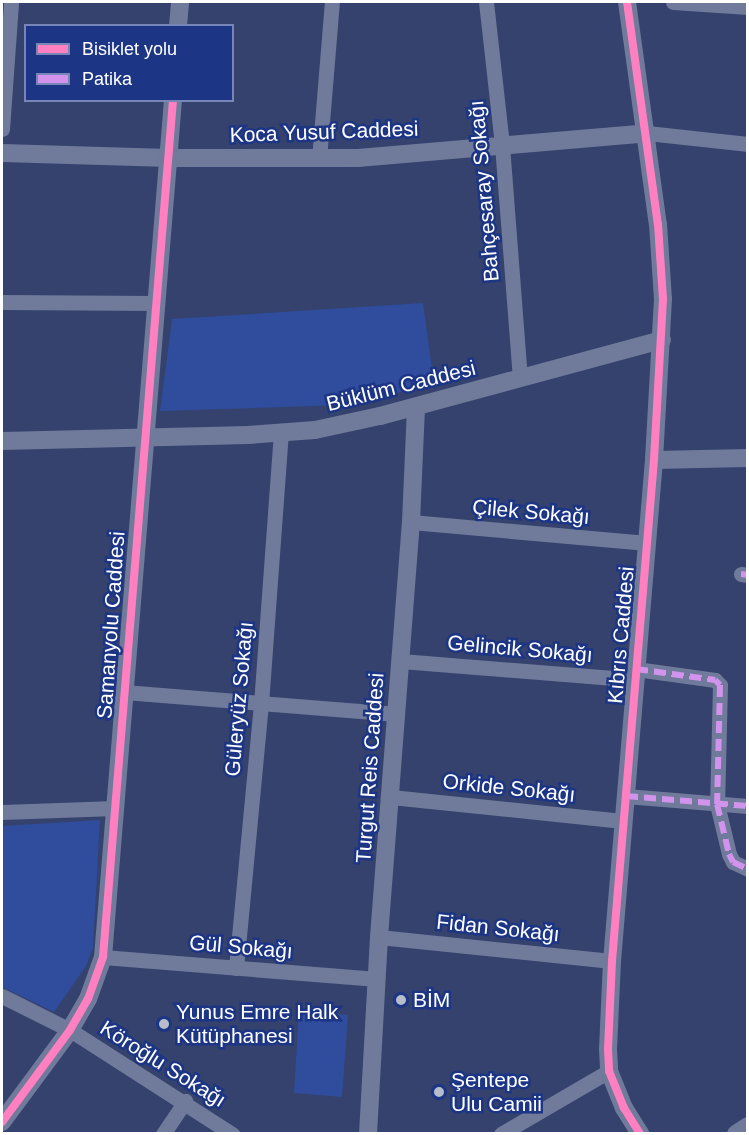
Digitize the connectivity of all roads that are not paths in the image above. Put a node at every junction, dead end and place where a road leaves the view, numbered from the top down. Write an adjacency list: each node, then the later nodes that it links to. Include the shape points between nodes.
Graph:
1 (11, 2): 10 (street)
2 (180, 2): 8 (street)
3 (332, 2): 16 (street)
4 (486, 2): 13 (street, Bahçesaray Sokağı)
5 (627, 2): 11 (street, Kıbrıs Caddesi)
6 (673, 2): 7 (street)
7 (747, 7)
8 (178, 24)
9 (173, 102): 15 (street, Samanyolu Caddesi)
10 (2, 129)
11 (646, 133): 12 (street); 13 (street, Koca Yusuf Caddesi); 19 (street, Kıbrıs Caddesi, via 662,262)
12 (747, 144)
13 (502, 145): 16 (street, Koca Yusuf Caddesi); 20 (street, Bahçesaray Sokağı)
14 (2, 153): 15 (street, Koca Yusuf Caddesi)
15 (169, 158): 16 (street, Koca Yusuf Caddesi); 18 (street, Samanyolu Caddesi)
16 (319, 159)
17 (2, 302): 18 (street)
18 (155, 303): 23 (street, Samanyolu Caddesi)
19 (662, 340): 20 (street, Büklüm Caddesi); 26 (street, Kıbrıs Caddesi)
20 (520, 378): 21 (street, Büklüm Caddesi)
21 (416, 407): 22 (street, Büklüm Caddesi); 27 (street, Turgut Reis Caddesi)
22 (281, 434): 23 (street, Büklüm Caddesi); 32 (street, Güleryüz Sokağı)
23 (144, 437): 24 (street, Büklüm Caddesi); 31 (street, Samanyolu Caddesi)
24 (2, 441)
25 (747, 458): 26 (street)
26 (654, 460): 28 (street, Kıbrıs Caddesi)
27 (411, 522): 28 (street, Çilek Sokağı); 29 (street, Turgut Reis Caddesi)
28 (647, 543): 30 (street, Kıbrıs Caddesi)
29 (401, 661): 30 (street, Gelincik Sokağı); 33 (street, Turgut Reis Caddesi)
30 (636, 674): 34 (street, Kıbrıs Caddesi); 36 (street, Gelincik Sokağı, via 715,680 720,685)
31 (124, 692): 32 (street); 38 (street, Samanyolu Caddesi)
32 (261, 704): 33 (street); 45 (street, Güleryüz Sokağı)
33 (397, 714): 35 (street, Turgut Reis Caddesi)
34 (626, 796): 36 (street); 40 (street, Kıbrıs Caddesi)
35 (391, 797): 40 (street, Orkide Sokağı); 42 (street, Turgut Reis Caddesi)
36 (717, 804): 37 (street); 41 (street, via 729,854)
37 (747, 806)
38 (115, 808): 39 (street); 43 (street, Samanyolu Caddesi)
39 (2, 812)
40 (623, 821): 44 (street, Kıbrıs Caddesi)
41 (747, 869)
42 (379, 938): 44 (street, Fidan Sokağı); 46 (street, Turgut Reis Caddesi)
43 (103, 957): 45 (street, Gül Sokağı); 48 (street, Samanyolu Caddesi, via 88,999)
44 (612, 961): 49 (street, Kıbrıs Caddesi)
45 (236, 968): 46 (street, Gül Sokağı)
46 (377, 979): 55 (street, Turgut Reis Caddesi)
47 (2, 996): 48 (street, Köroğlu Sokağı)
48 (70, 1029): 50 (street, Köroğlu Sokağı); 51 (street, Samanyolu Caddesi)
49 (609, 1071): 56 (street); 57 (street, Kıbrıs Caddesi)
50 (185, 1101): 53 (street); 54 (street, Köroğlu Sokağı)
51 (2, 1122)
52 (747, 1126): 58 (street)
53 (163, 1134)
54 (232, 1134)
55 (368, 1134)
56 (501, 1134)
57 (640, 1134)
58 (736, 1134)

